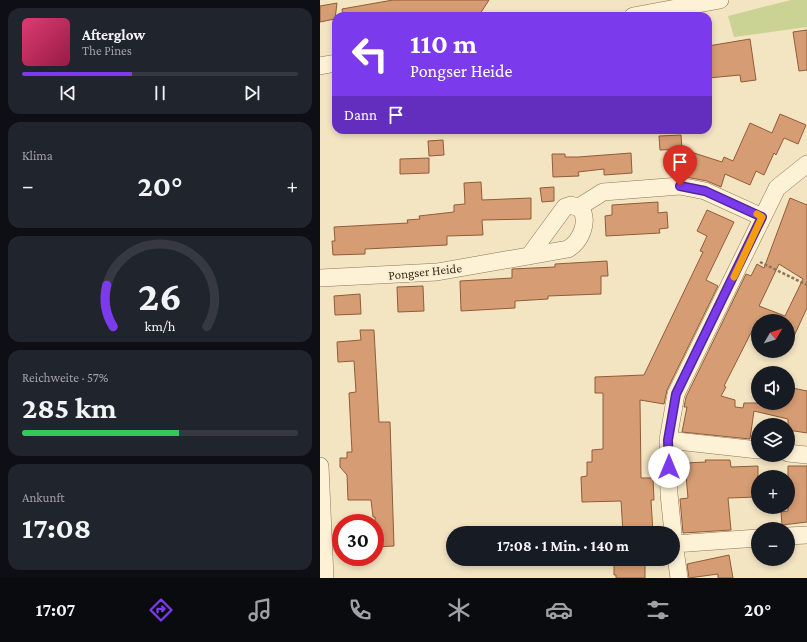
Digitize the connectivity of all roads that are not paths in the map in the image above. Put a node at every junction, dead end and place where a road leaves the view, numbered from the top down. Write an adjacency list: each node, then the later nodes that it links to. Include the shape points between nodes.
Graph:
1 (720, 0): 2 (street)
2 (655, 12)
3 (332, 64): 4 (street)
4 (320, 66)
5 (807, 164): 7 (street, via 780,184)
6 (579, 207): 7 (street, via 603,192 680,186 705,191); 8 (street, via 565,207); 8 (street, Pongser Heide, via 584,214 584,222 582,233 575,244 568,249)
7 (762, 217): 10 (street, via 676,394)
8 (529, 256): 9 (street, Pongser Heide, via 437,272)
9 (320, 278)
10 (668, 440): 11 (street); 15 (street)
11 (751, 449)
12 (795, 454): 13 (street)
13 (807, 455)
14 (320, 466): 21 (street)
15 (672, 526)
16 (807, 535): 17 (street)
17 (795, 536)
18 (680, 537): 19 (street)
19 (751, 538)
20 (677, 566): 22 (street)
21 (325, 578)
22 (679, 578)

